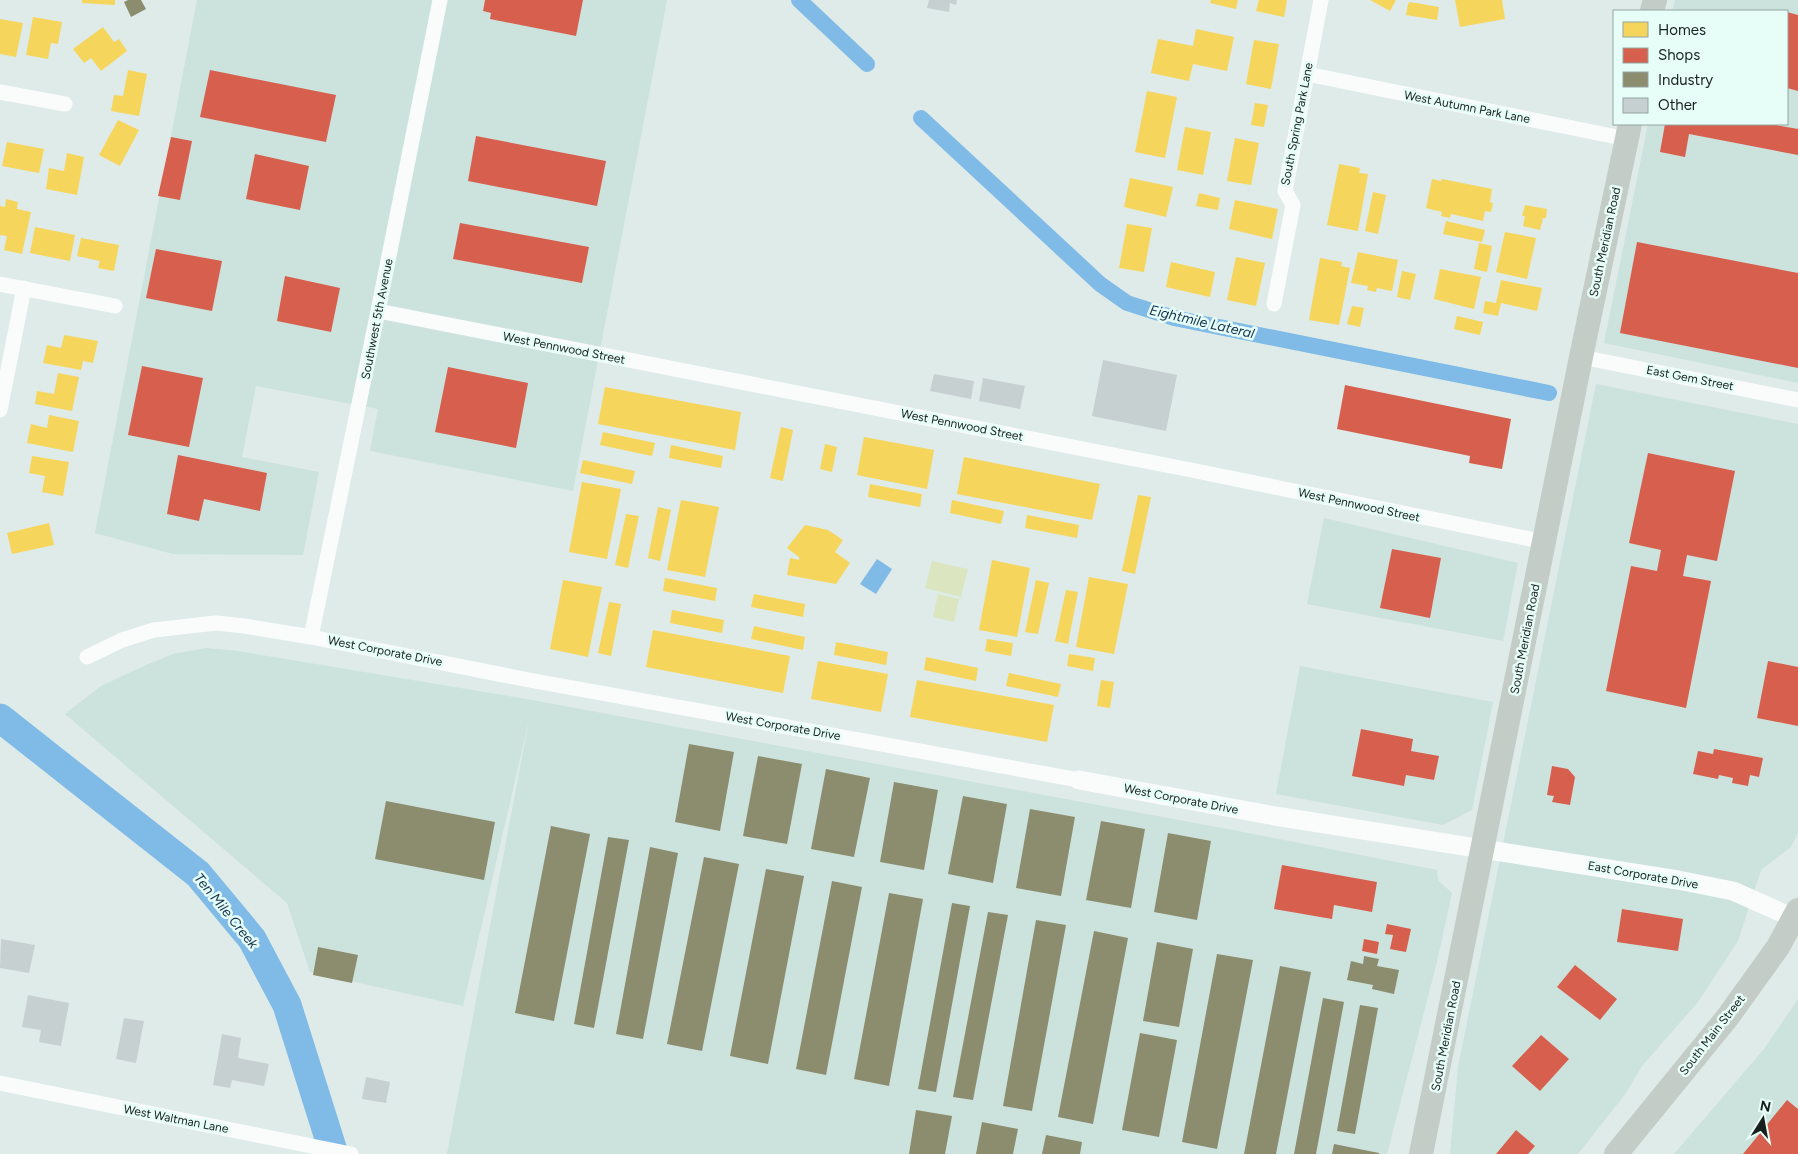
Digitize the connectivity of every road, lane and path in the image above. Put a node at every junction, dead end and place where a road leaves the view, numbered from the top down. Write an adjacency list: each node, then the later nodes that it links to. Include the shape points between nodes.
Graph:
1 (440, 0): 11 (street, Southwest 5th Avenue)
2 (1321, 0): 3 (street, South Spring Park Lane)
3 (1307, 74): 6 (street, West Autumn Park Lane); 9 (street, South Spring Park Lane, via 1285,191 1294,205)
4 (0, 92): 5 (street)
5 (64, 104)
6 (1628, 132): 12 (main road, South Meridian Road)
7 (0, 284): 8 (street)
8 (24, 288): 10 (street); 14 (street)
9 (1274, 304)
10 (115, 306)
11 (378, 311): 15 (street, West Pennwood Street); 16 (street, Southwest 5th Avenue)
12 (1581, 357): 13 (street, East Gem Street); 15 (main road, South Meridian Road)
13 (1798, 400)
14 (0, 410)
15 (1544, 542): 19 (main road, South Meridian Road)
16 (311, 637): 17 (street, West Corporate Drive, via 216,623 186,625 122,640); 18 (street, West Corporate Drive)
17 (88, 657)
18 (1079, 780): 19 (street, West Corporate Drive)
19 (1482, 849): 20 (street, East Corporate Drive, via 1678,880 1733,892); 23 (main road, South Meridian Road)
20 (1797, 916): 24 (main road, South Main Street, via 1727,1018)
21 (0, 1083): 22 (street, West Waltman Lane)
22 (350, 1154)
23 (1421, 1154)
24 (1616, 1154)

